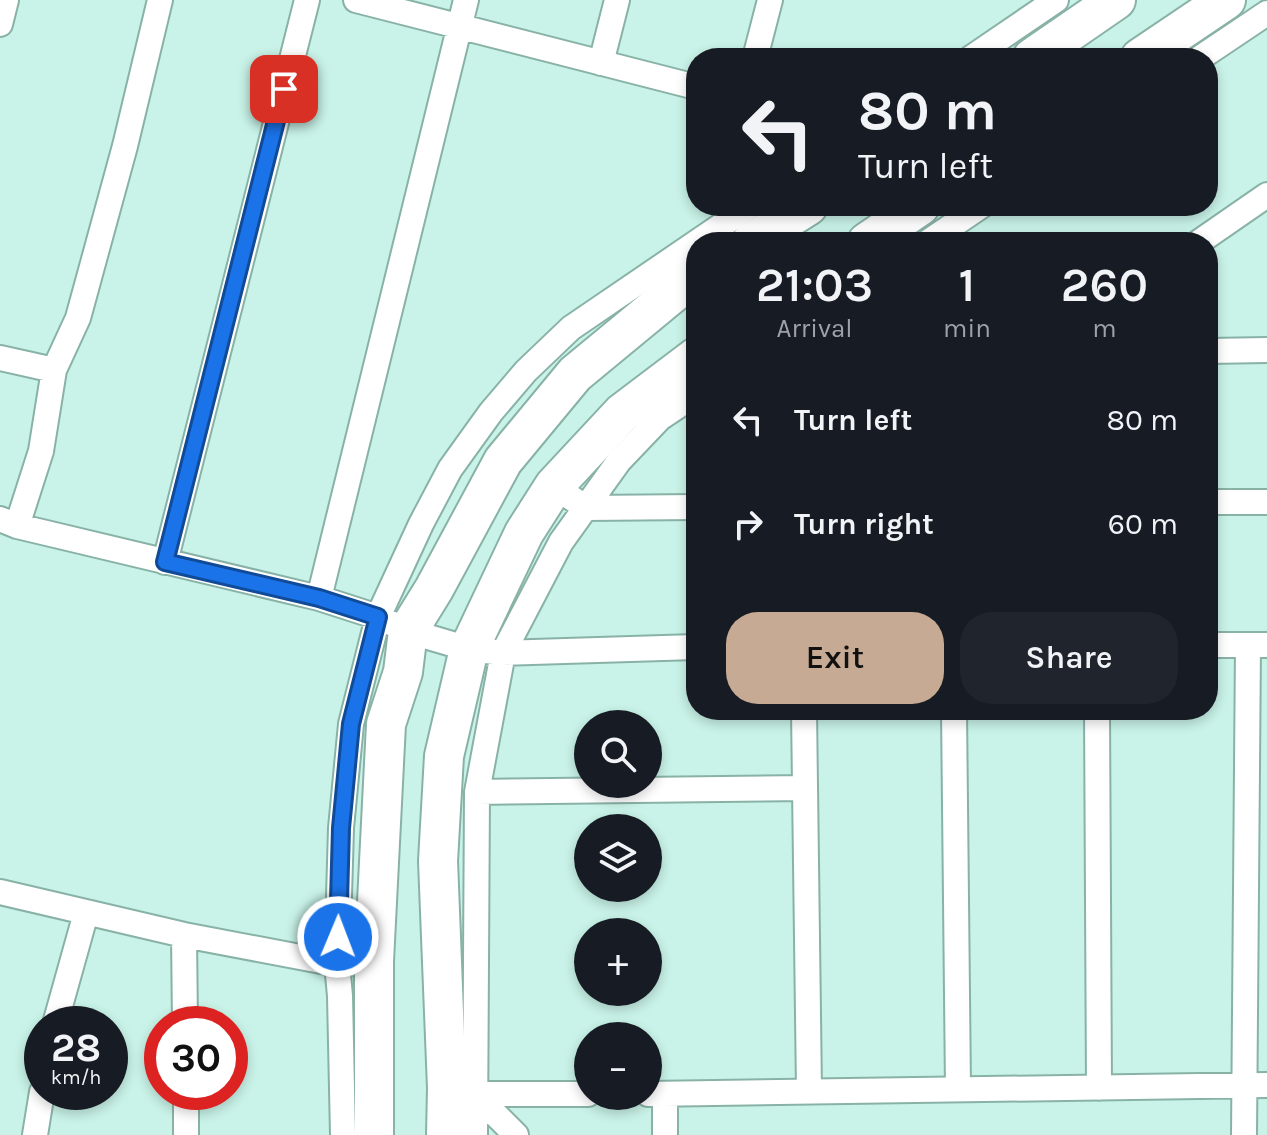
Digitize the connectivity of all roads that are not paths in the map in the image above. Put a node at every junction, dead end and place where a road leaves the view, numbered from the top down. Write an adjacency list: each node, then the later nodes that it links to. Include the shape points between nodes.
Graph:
1 (6, 0): 12 (street)
2 (160, 0): 37 (street, via 78,318)
3 (307, 0): 45 (street)
4 (356, 0): 13 (street)
5 (466, 0): 13 (street)
6 (617, 0): 19 (street)
7 (770, 0): 14 (street)
8 (1056, 0): 15 (street)
9 (1116, 0): 16 (main road)
10 (1226, 0): 17 (main road)
11 (1267, 13): 18 (street)
12 (0, 24)
13 (459, 27): 19 (street); 46 (street)
14 (758, 48)
15 (986, 48)
16 (1046, 48)
17 (1155, 48)
18 (1215, 48)
19 (601, 63): 20 (street)
20 (686, 84)
21 (1267, 195): 30 (street)
22 (735, 216): 26 (street)
23 (792, 216): 27 (main road)
24 (905, 216): 28 (main road)
25 (966, 216): 29 (street)
26 (712, 232)
27 (767, 232)
28 (882, 232)
29 (943, 232)
30 (1213, 232)
31 (686, 250): 47 (street, via 571,328 491,412 450,469 421,524)
32 (686, 283): 47 (main road, via 575,374 503,461 434,589)
33 (1267, 350): 34 (street)
34 (1218, 351)
35 (0, 358): 37 (street)
36 (686, 363): 39 (main road, via 622,413)
37 (54, 370): 44 (street, via 41,451)
38 (686, 401): 43 (street, via 660,418 619,461)
39 (554, 486): 43 (street); 51 (main road, via 524,533)
40 (1218, 502): 41 (street)
41 (1267, 502)
42 (686, 507): 43 (street)
43 (586, 508): 51 (street)
44 (8, 523): 45 (street)
45 (165, 562): 46 (street)
46 (319, 598): 47 (street)
47 (393, 624): 51 (street); 60 (main road, via 403,672 386,724)
48 (1218, 645): 49 (street)
49 (1257, 645): 63 (street)
50 (686, 647): 51 (street)
51 (486, 651): 56 (street); 66 (main road, via 444,756 439,846)
52 (804, 720): 55 (street)
53 (954, 720): 65 (street)
54 (1097, 720): 64 (street)
55 (805, 788): 56 (street); 67 (street)
56 (477, 792): 66 (street)
57 (0, 892): 58 (street)
58 (86, 913): 59 (street); 61 (street)
59 (184, 935): 60 (street); 62 (street)
60 (355, 963): 75 (street, via 340,996); 76 (main road)
61 (60, 1006)
62 (185, 1006)
63 (1256, 1085): 64 (street); 81 (street)
64 (1099, 1088): 65 (street)
65 (958, 1089): 67 (street)
66 (461, 1091): 68 (street); 77 (main road); 78 (street); 79 (street)
67 (809, 1091): 69 (street)
68 (574, 1094)
69 (662, 1094)
70 (39, 1110): 73 (street)
71 (186, 1110): 74 (street)
72 (660, 1110): 80 (street)
73 (35, 1135)
74 (186, 1135)
75 (343, 1135)
76 (374, 1135)
77 (446, 1135)
78 (475, 1135)
79 (516, 1135)
80 (665, 1135)
81 (1244, 1135)

